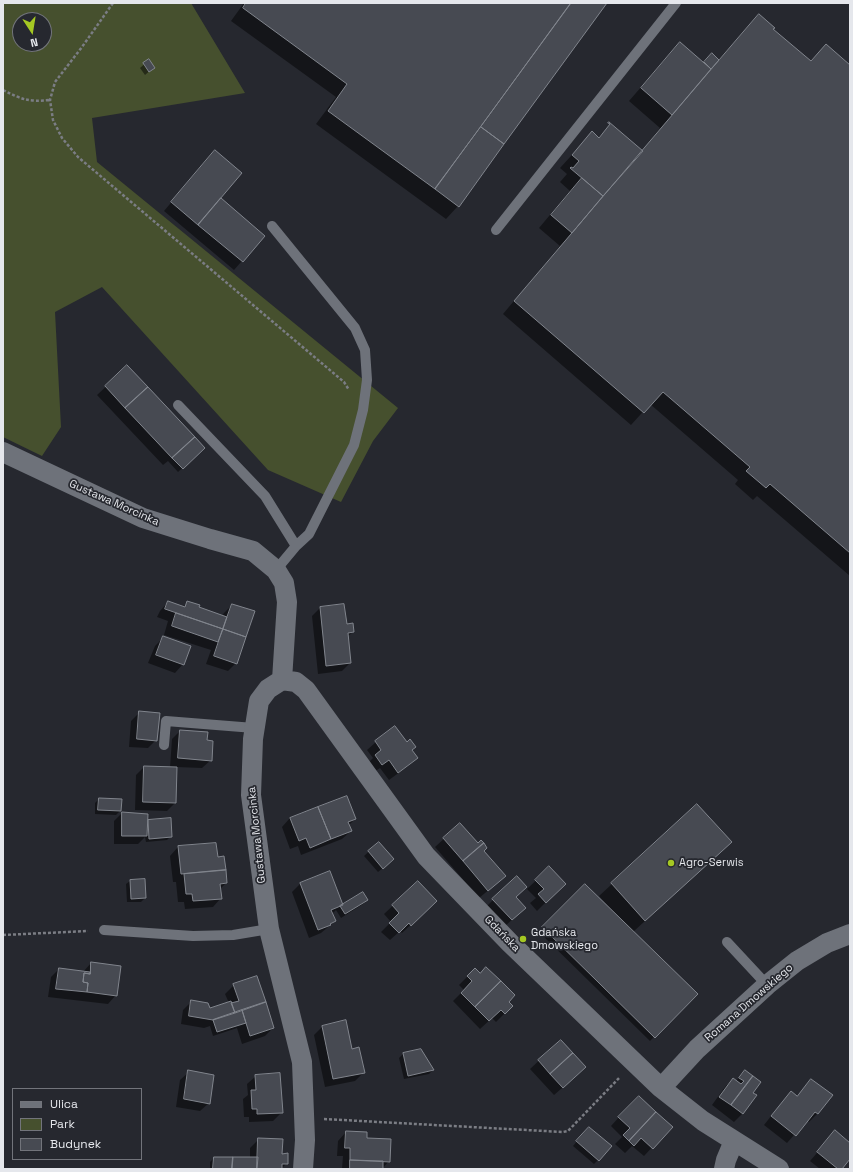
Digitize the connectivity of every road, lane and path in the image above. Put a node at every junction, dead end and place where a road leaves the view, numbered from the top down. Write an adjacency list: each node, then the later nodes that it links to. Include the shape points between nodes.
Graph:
1 (113, 3): 4 (path, via 56,82)
2 (676, 3): 6 (lane)
3 (3, 90): 4 (path, via 19,98 34,101)
4 (50, 100): 8 (path, via 53,120 62,138 78,157 344,382)
5 (272, 226): 8 (lane, via 355,328 365,350 367,380)
6 (496, 230)
7 (178, 404): 10 (lane, via 265,496)
8 (363, 410): 10 (lane, via 354,445 309,534)
9 (3, 452): 11 (street, Gustawa Morcinka, via 143,518 253,552)
10 (296, 546): 11 (lane)
11 (276, 570): 12 (street, Gustawa Morcinka, via 284,583 287,602)
12 (282, 680): 13 (street, Gustawa Morcinka, via 268,689 259,701); 21 (street, Gdańska, via 296,682 306,690 426,856 510,943)
13 (254, 728): 14 (lane, via 166,721); 15 (street, Gustawa Morcinka, via 252,795)
14 (164, 745)
15 (269, 929): 16 (lane, via 233,935 194,936); 23 (street, Gustawa Morcinka, via 302,1062)
16 (104, 930): 18 (path)
17 (850, 934): 20 (street, Romana Dmowskiego, via 797,961)
18 (3, 935)
19 (728, 942): 20 (lane)
20 (767, 985): 22 (street, Romana Dmowskiego, via 698,1048)
21 (634, 1062): 22 (street, Gdańska); 23 (path, via 568,1131 563,1132)
22 (661, 1088): 24 (street, Gdańska, via 703,1121)
23 (304, 1120): 25 (street, Gustawa Morcinka)
24 (734, 1141): 26 (street); 27 (street, Gdańska)
25 (303, 1169)
26 (724, 1169)
27 (779, 1169)

